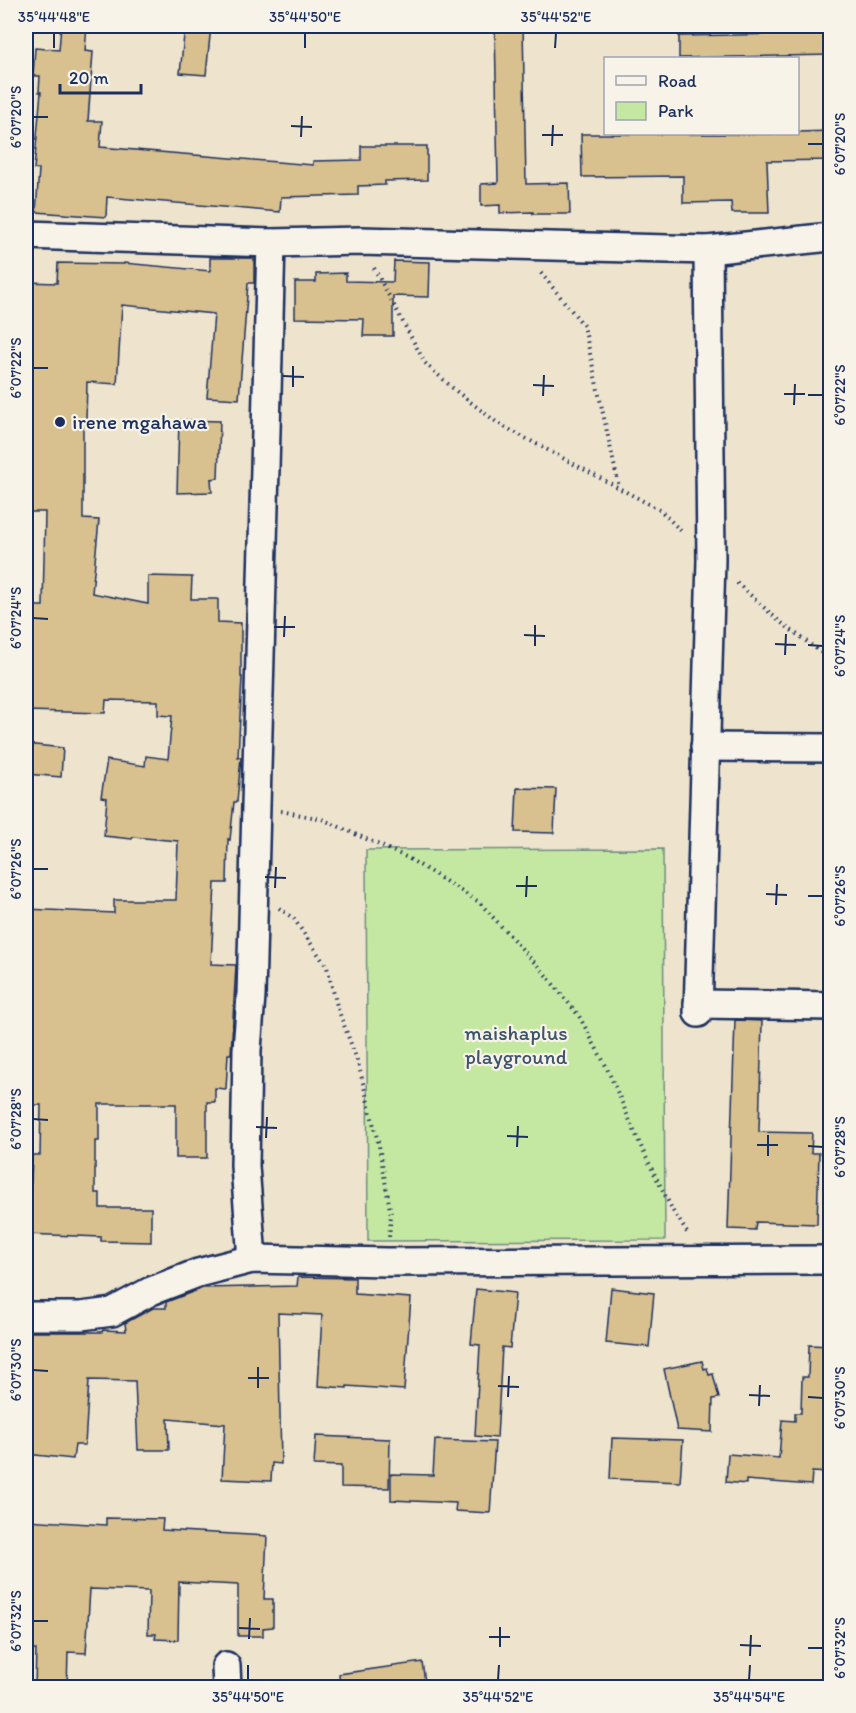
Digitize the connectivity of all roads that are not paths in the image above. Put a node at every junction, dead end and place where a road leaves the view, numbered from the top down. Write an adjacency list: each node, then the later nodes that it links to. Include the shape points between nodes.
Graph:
1 (26, 235): 3 (street)
2 (831, 237): 4 (street)
3 (271, 243): 4 (street, via 360,241); 8 (street, via 247,1050 245,1166)
4 (708, 250): 5 (street, via 711,561)
5 (705, 747): 6 (street); 7 (street, via 698,1008)
6 (831, 748)
7 (831, 1006)
8 (252, 1259): 9 (street); 10 (street, via 179,1280 112,1312)
9 (831, 1260)
10 (26, 1316)

